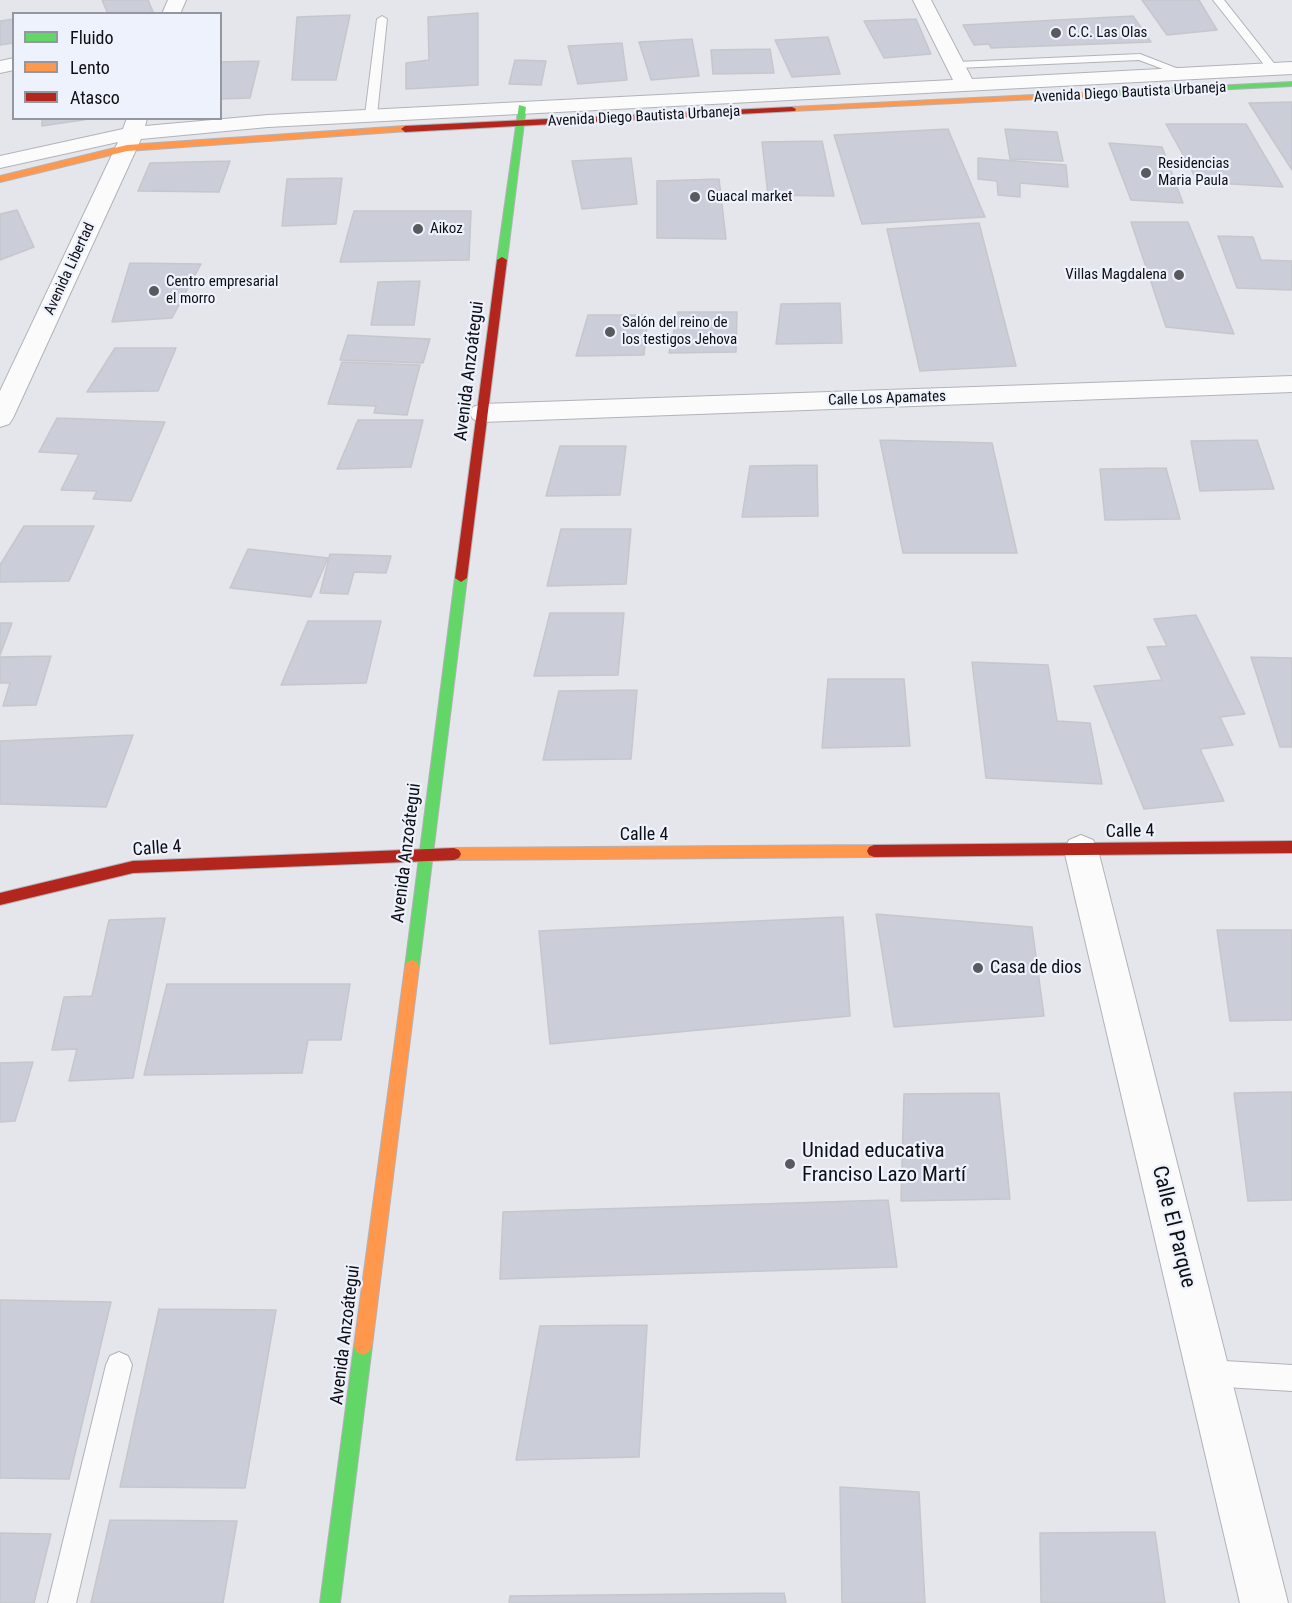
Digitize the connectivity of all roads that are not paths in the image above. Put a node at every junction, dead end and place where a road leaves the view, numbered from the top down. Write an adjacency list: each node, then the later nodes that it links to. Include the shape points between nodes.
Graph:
1 (922, 0): 5 (street)
2 (1218, 0): 4 (lane)
3 (382, 19): 8 (lane)
4 (1283, 68): 5 (street, Avenida Diego Bautista Urbaneja)
5 (961, 75): 7 (street, Avenida Diego Bautista Urbaneja)
6 (1292, 84): 7 (street, Avenida Diego Bautista Urbaneja)
7 (521, 115): 8 (street, Avenida Diego Bautista Urbaneja); 9 (street, Avenida Diego Bautista Urbaneja, via 309,134); 13 (street, Avenida Anzoátegui)
8 (371, 116): 9 (street, Avenida Diego Bautista Urbaneja)
9 (133, 133): 10 (street, Avenida Diego Bautista Urbaneja); 11 (street, Avenida Diego Bautista Urbaneja); 14 (street, Avenida Libertad)
10 (0, 162)
11 (0, 179)
12 (1292, 384): 13 (street, Calle Los Apamates)
13 (482, 413): 17 (street, Avenida Anzoátegui)
14 (0, 418)
15 (1292, 847): 16 (street, Calle 4)
16 (1081, 850): 17 (street, Calle 4); 20 (street, Calle El Parque)
17 (425, 854): 18 (street, Calle 4, via 133,867); 23 (street, Avenida Anzoátegui)
18 (0, 899)
19 (119, 1365): 22 (lane)
20 (1208, 1373): 21 (lane); 24 (street, Calle El Parque)
21 (1292, 1378)
22 (62, 1603)
23 (330, 1603)
24 (1264, 1603)

